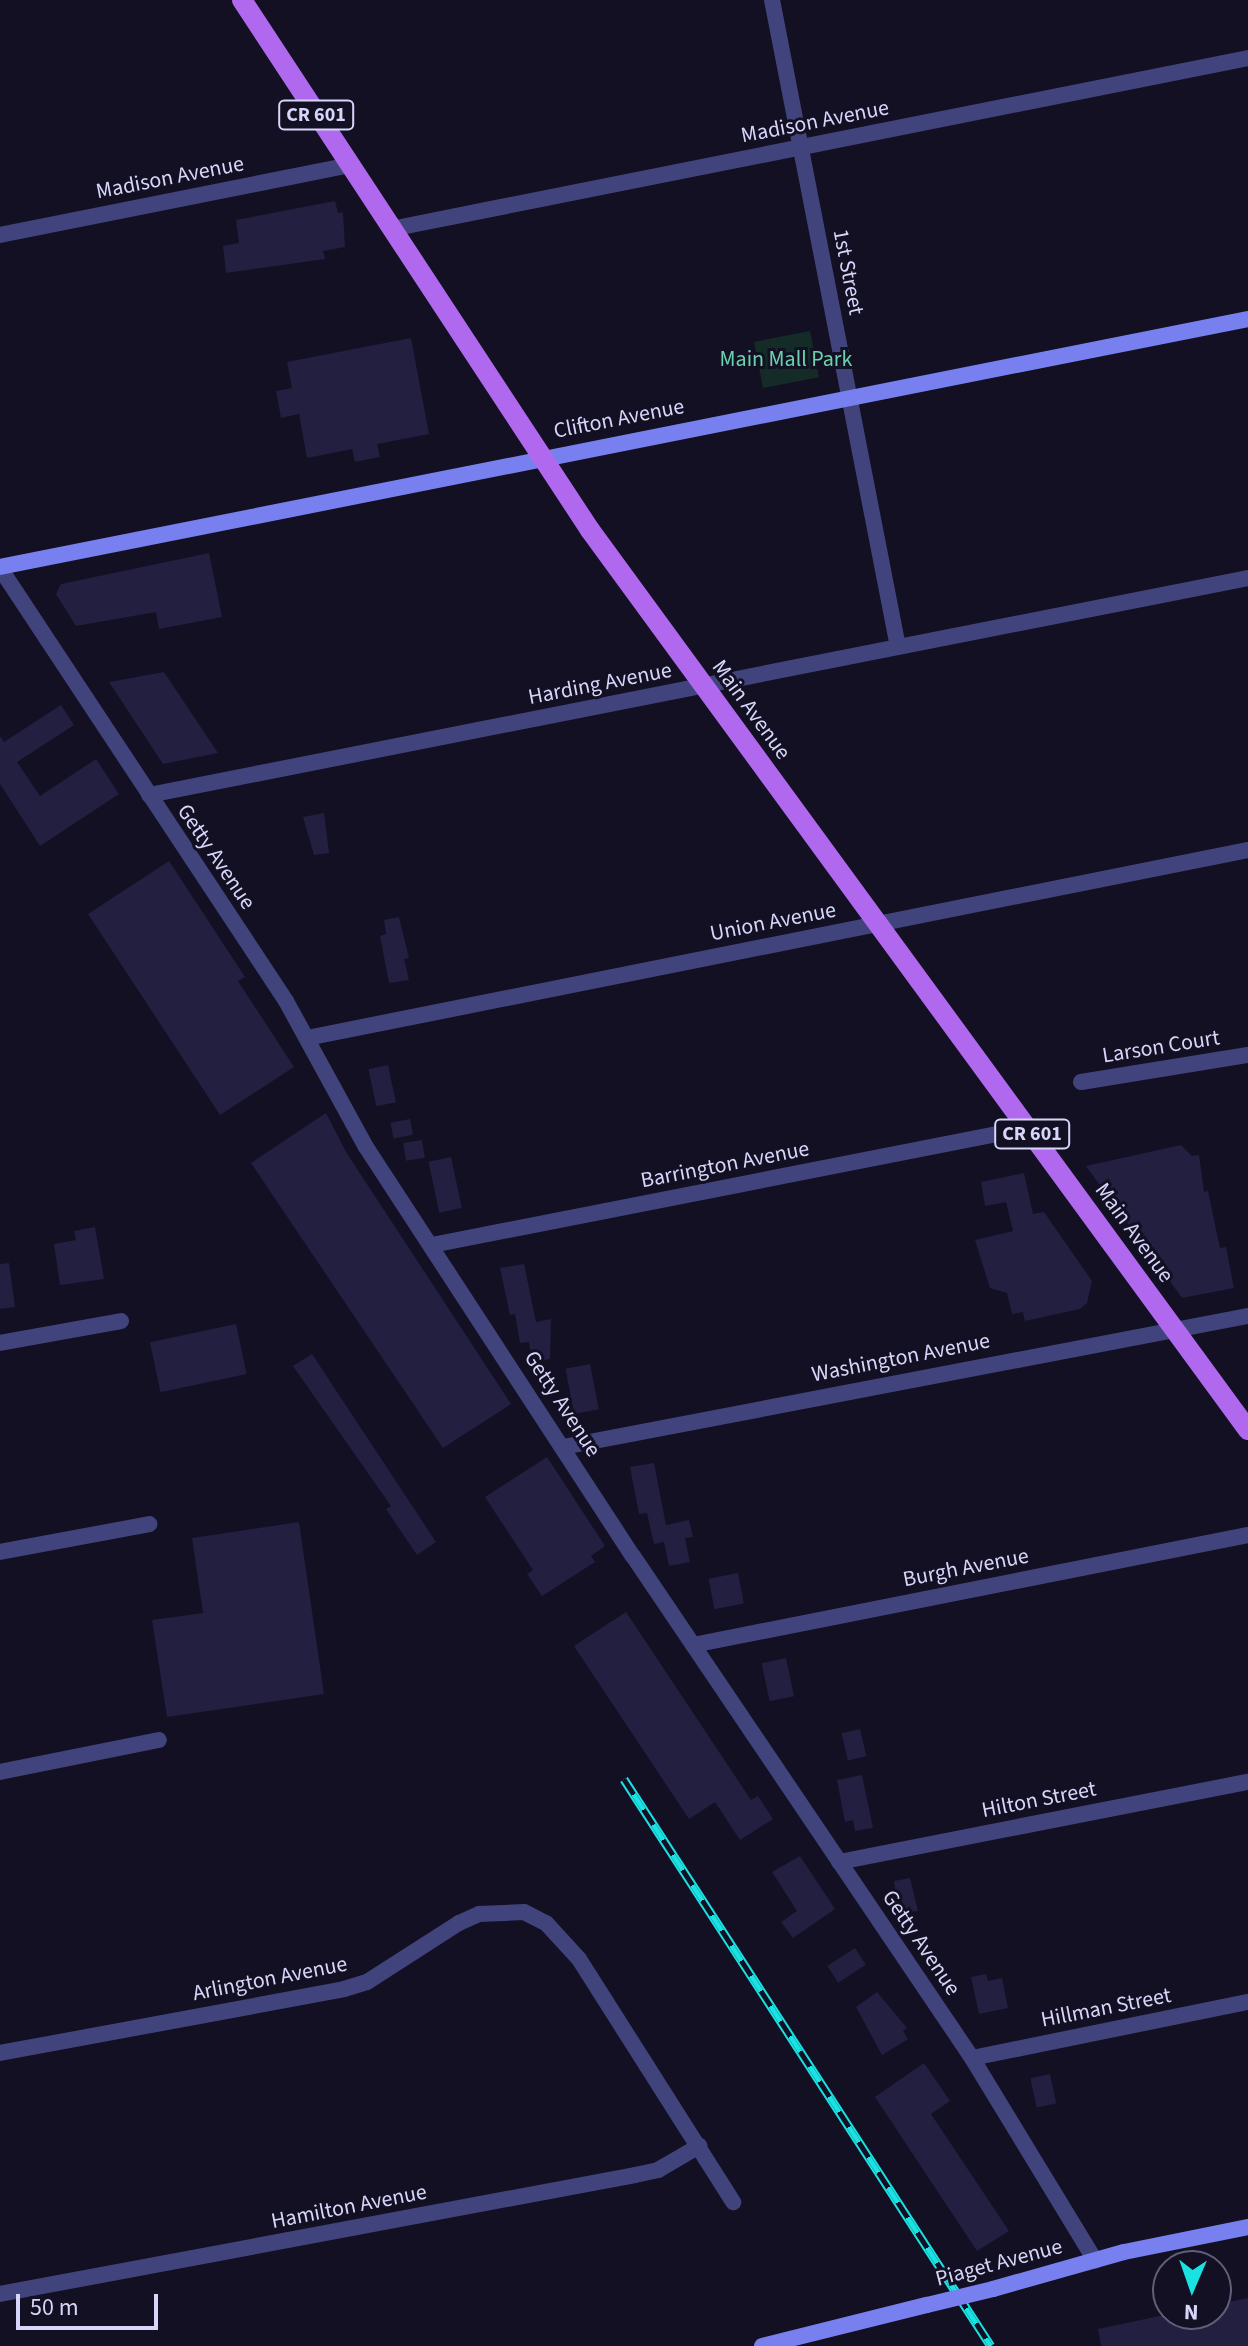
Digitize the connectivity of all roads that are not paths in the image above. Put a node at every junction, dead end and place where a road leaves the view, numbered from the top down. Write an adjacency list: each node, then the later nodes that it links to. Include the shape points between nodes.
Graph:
1 (242, 0): 5 (main road, Main Avenue / CR 601)
2 (772, 0): 4 (street, 1st Street)
3 (1248, 58): 4 (street, Madison Avenue)
4 (802, 147): 6 (street, Madison Avenue); 9 (street, 1st Street)
5 (349, 165): 6 (main road, Main Avenue / CR 601); 7 (street, Madison Avenue)
6 (391, 229): 10 (main road, Main Avenue / CR 601)
7 (0, 235)
8 (1248, 319): 9 (main road, Clifton Avenue)
9 (849, 397): 10 (main road, Clifton Avenue); 13 (street, 1st Street)
10 (540, 457): 11 (main road, Clifton Avenue); 14 (main road, Main Avenue / CR 601)
11 (0, 567): 15 (street, Getty Avenue)
12 (1248, 578): 13 (street, Harding Avenue)
13 (898, 647): 14 (street, Harding Avenue)
14 (704, 686): 15 (street, Harding Avenue); 17 (main road, Main Avenue / CR 601)
15 (149, 795): 18 (street, Getty Avenue)
16 (1248, 850): 17 (street, Union Avenue)
17 (879, 924): 18 (street, Union Avenue); 21 (main road, Main Avenue / CR 601)
18 (307, 1038): 22 (street, Getty Avenue, via 338,1101)
19 (1248, 1055): 20 (street, Larson Court)
20 (1081, 1082)
21 (1028, 1128): 22 (street, Barrington Avenue); 25 (main road, Main Avenue / CR 601)
22 (432, 1245): 28 (street, Getty Avenue)
23 (1248, 1316): 25 (street, Washington Avenue)
24 (121, 1321): 26 (street)
25 (1173, 1328): 27 (main road, Main Avenue / CR 601); 28 (street, Washington Avenue)
26 (0, 1343)
27 (1248, 1430)
28 (563, 1447): 32 (street, Getty Avenue)
29 (149, 1524): 31 (street)
30 (1248, 1535): 32 (street, Burgh Avenue)
31 (0, 1552)
32 (693, 1645): 36 (street, Getty Avenue)
33 (159, 1740): 34 (street)
34 (0, 1772)
35 (1248, 1782): 36 (street, Hilton Street)
36 (839, 1862): 39 (street, Getty Avenue)
37 (1248, 2002): 39 (street, Hillman Street)
38 (0, 2053): 40 (street, Arlington Avenue, via 344,1989 367,1982 479,1914 524,1912 546,1923 579,1959)
39 (972, 2058): 43 (street, Getty Avenue)
40 (699, 2146): 41 (street, Arlington Avenue); 44 (street, Hamilton Avenue, via 658,2170 635,2175)
41 (733, 2202)
42 (1248, 2227): 43 (main road, Piaget Avenue)
43 (1095, 2260): 45 (main road, Piaget Avenue, bridge)
44 (0, 2294)
45 (762, 2346)

